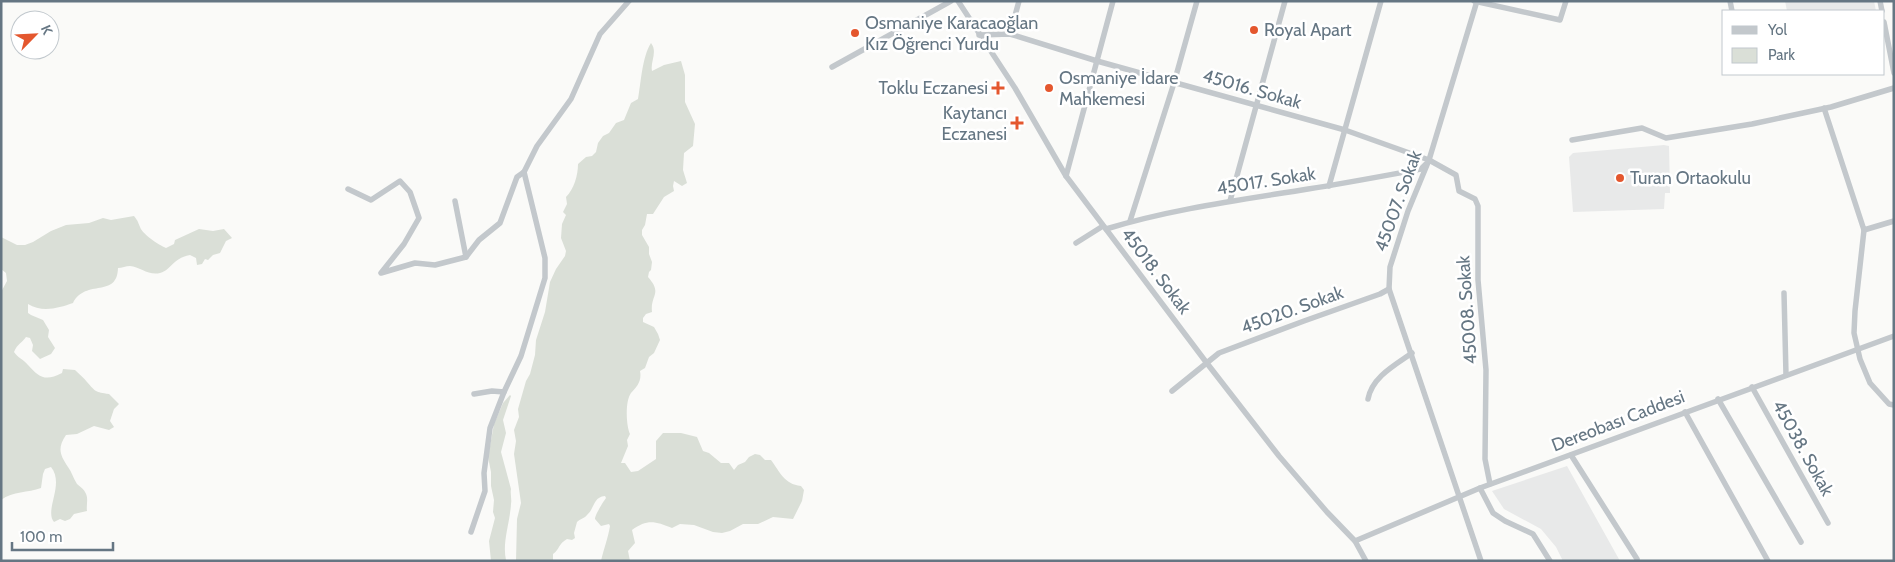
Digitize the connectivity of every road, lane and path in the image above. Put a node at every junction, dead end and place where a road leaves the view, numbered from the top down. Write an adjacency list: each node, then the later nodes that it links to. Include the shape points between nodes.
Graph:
1 (629, 1): 24 (street, via 600,34 571,99 537,146)
2 (951, 1): 15 (street)
3 (958, 1): 13 (street, 45018. Sokak)
4 (1019, 1): 12 (street)
5 (1113, 1): 14 (street)
6 (1197, 1): 17 (street)
7 (1284, 1): 19 (street)
8 (1381, 1): 21 (street)
9 (1566, 1): 10 (street, via 1560,20)
10 (1476, 2): 23 (street, 45007. Sokak)
11 (1885, 27): 16 (street)
12 (1010, 34): 13 (street, 45016. Sokak); 14 (street, 45016. Sokak)
13 (979, 35): 25 (street, 45018. Sokak, via 1015,88)
14 (1097, 61): 17 (street, 45016. Sokak); 25 (street)
15 (832, 66)
16 (1894, 73)
17 (1174, 83): 19 (street, 45016. Sokak); 30 (street)
18 (1894, 88): 20 (street)
19 (1256, 106): 21 (street, 45016. Sokak); 29 (street)
20 (1824, 108): 22 (street, via 1666,138 1642,128); 33 (street)
21 (1345, 130): 23 (street, 45016. Sokak); 26 (street)
22 (1572, 140)
23 (1429, 160): 26 (street, 45017. Sokak, via 1421,169); 36 (street, 45007. Sokak, via 1390,267); 52 (street, 45008. Sokak, via 1456,175 1458,191 1475,199 1478,206 1478,280 1486,370 1485,459)
24 (524, 172): 35 (street, via 517,177 500,223 479,240); 45 (street, via 545,258 545,278 522,356)
25 (1066, 176): 32 (street, 45018. Sokak)
26 (1329, 186): 29 (street, 45017. Sokak)
27 (348, 189): 35 (street, via 371,200 400,181 410,192 419,218 381,273 415,263 435,265)
28 (455, 201): 35 (street)
29 (1230, 201): 30 (street, 45017. Sokak)
30 (1130, 221): 32 (street, 45017. Sokak)
31 (1894, 221): 33 (street)
32 (1104, 227): 34 (street, 45017. Sokak); 41 (street, 45018. Sokak)
33 (1864, 230): 39 (street, via 1854,325)
34 (1076, 243)
35 (466, 257)
36 (1390, 289): 40 (street, 45007. Sokak); 41 (street, 45020. Sokak, via 1219,353)
37 (1784, 292): 42 (street)
38 (1894, 336): 39 (street, Dereobası Caddesi)
39 (1859, 349): 42 (street, Dereobası Caddesi); 49 (street, via 1870,383 1889,404)
40 (1412, 353): 47 (street, via 1379,377 1370,388); 54 (street, 45007. Sokak)
41 (1206, 362): 44 (street, 45020. Sokak); 57 (street, 45018. Sokak, via 1291,470)
42 (1786, 375): 43 (street, Dereobası Caddesi)
43 (1752, 387): 48 (street, Dereobası Caddesi); 55 (street, 45038. Sokak)
44 (1172, 391)
45 (504, 392): 46 (street); 56 (street, via 490,428 485,491)
46 (474, 394)
47 (1368, 398)
48 (1718, 399): 50 (street, Dereobası Caddesi); 58 (street)
49 (1894, 405)
50 (1685, 412): 51 (street, Dereobası Caddesi); 63 (street)
51 (1570, 455): 52 (street, Dereobası Caddesi); 59 (street)
52 (1490, 484): 53 (street, Dereobası Caddesi)
53 (1480, 488): 54 (street, Dereobası Caddesi); 62 (street, via 1493,513 1533,534)
54 (1459, 496): 57 (street, Dereobası Caddesi); 61 (street, 45007. Sokak)
55 (1828, 523)
56 (470, 532)
57 (1355, 541): 60 (street, 45018. Sokak)
58 (1801, 542)
59 (1637, 559)
60 (1366, 561)
61 (1481, 561)
62 (1550, 561)
63 (1768, 561)

